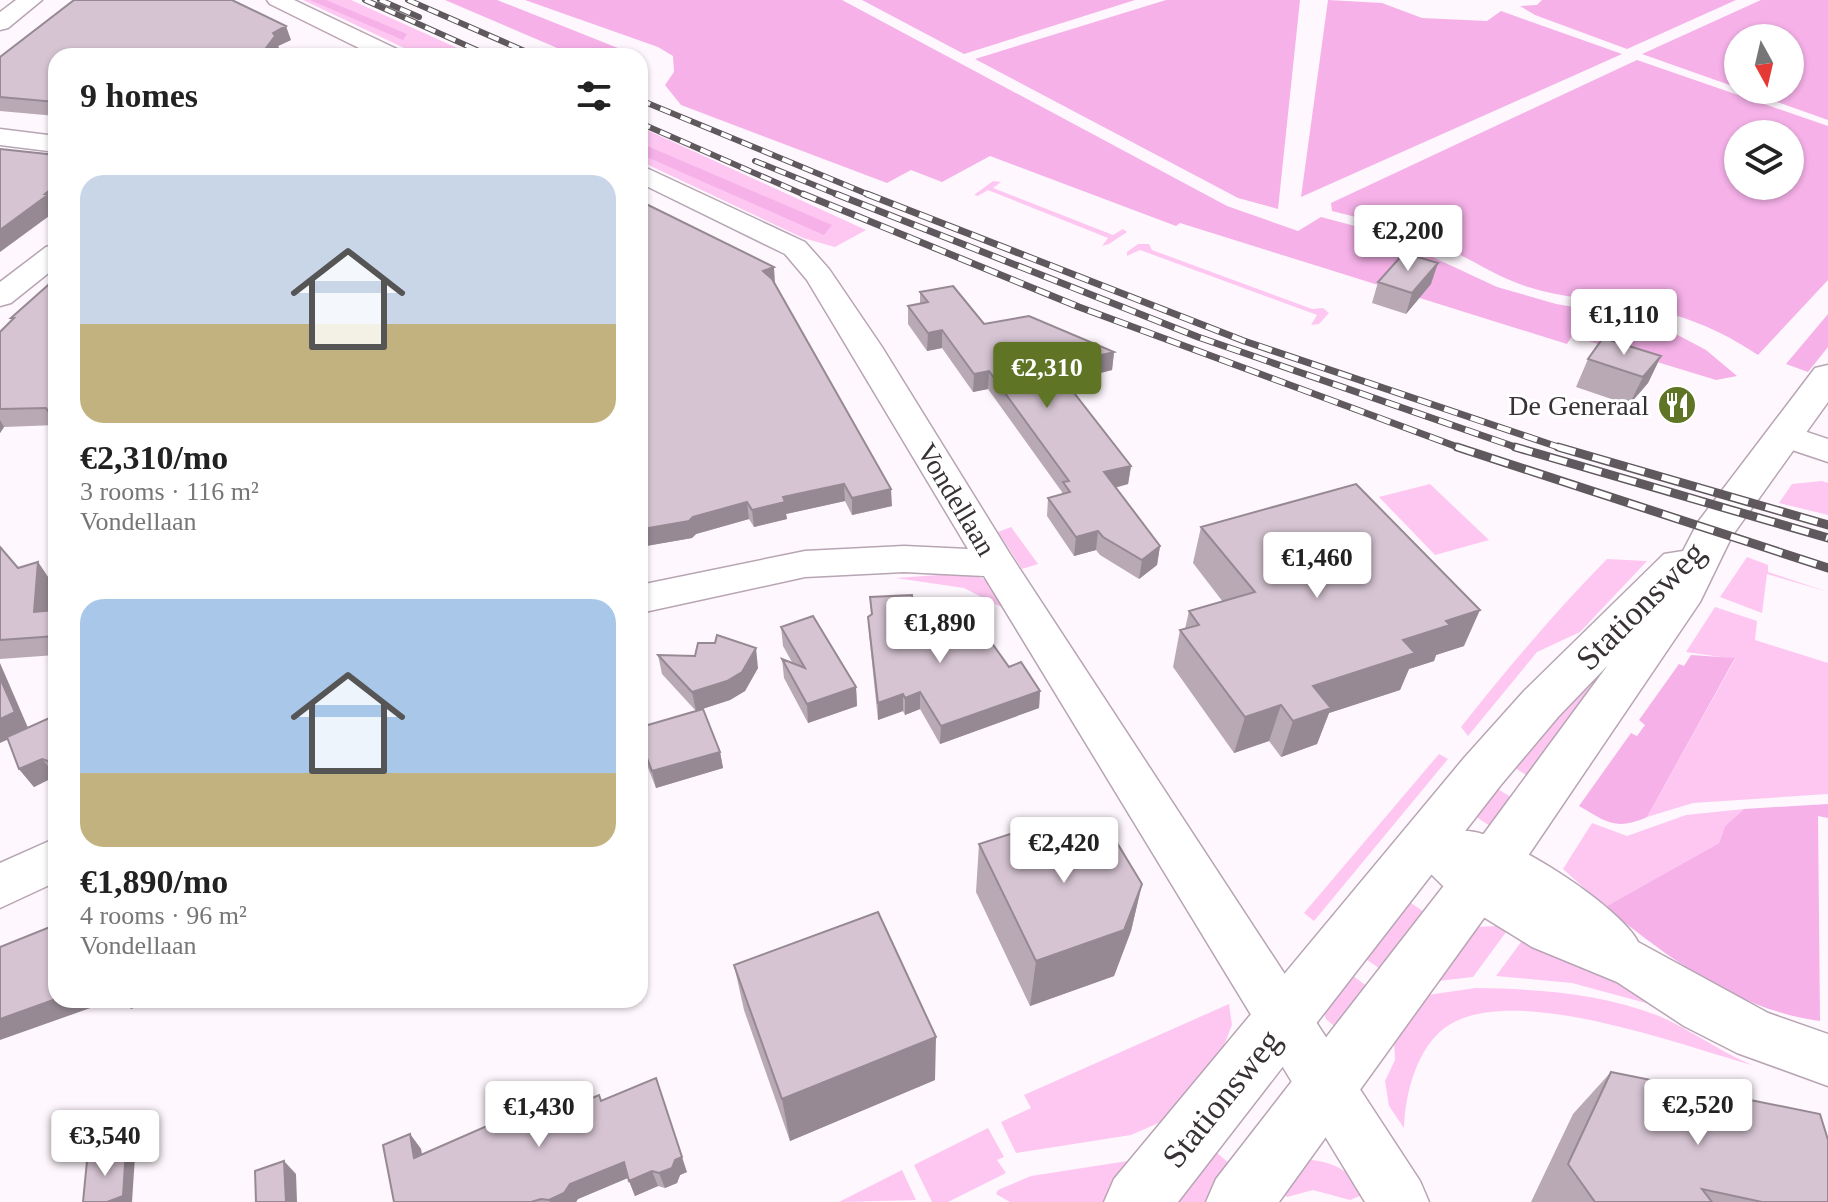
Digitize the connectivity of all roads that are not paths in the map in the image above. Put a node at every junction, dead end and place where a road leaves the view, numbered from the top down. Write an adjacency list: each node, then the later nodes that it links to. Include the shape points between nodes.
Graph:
1 (277, 0): 4 (street)
2 (17, 6): 3 (main road)
3 (0, 23)
4 (377, 48)
5 (0, 137): 6 (street)
6 (48, 143)
7 (648, 177): 14 (street, Vondellaan, via 774,237 807,260 866,347)
8 (48, 259): 9 (street)
9 (0, 297)
10 (1828, 376): 11 (main road)
11 (1783, 435): 12 (street); 13 (main road)
12 (1828, 451)
13 (1713, 532): 16 (main road, Stationsweg, via 1541,704); 18 (main road, Stationsweg, via 1685,591)
14 (996, 563): 15 (street, via 904,559 805,564); 20 (street, Vondellaan)
15 (648, 597)
16 (1428, 840): 18 (street); 20 (main road, Stationsweg)
17 (48, 863): 19 (street)
18 (1486, 873): 21 (street, via 1550,931 1635,965 1756,1035); 22 (main road, Stationsweg)
19 (0, 887)
20 (1283, 1021): 22 (street, Vondellaan); 23 (main road, Stationsweg)
21 (1828, 1060)
22 (1325, 1084): 24 (main road, Stationsweg); 25 (street, Vondellaan)
23 (1137, 1202)
24 (1239, 1202)
25 (1399, 1202)

